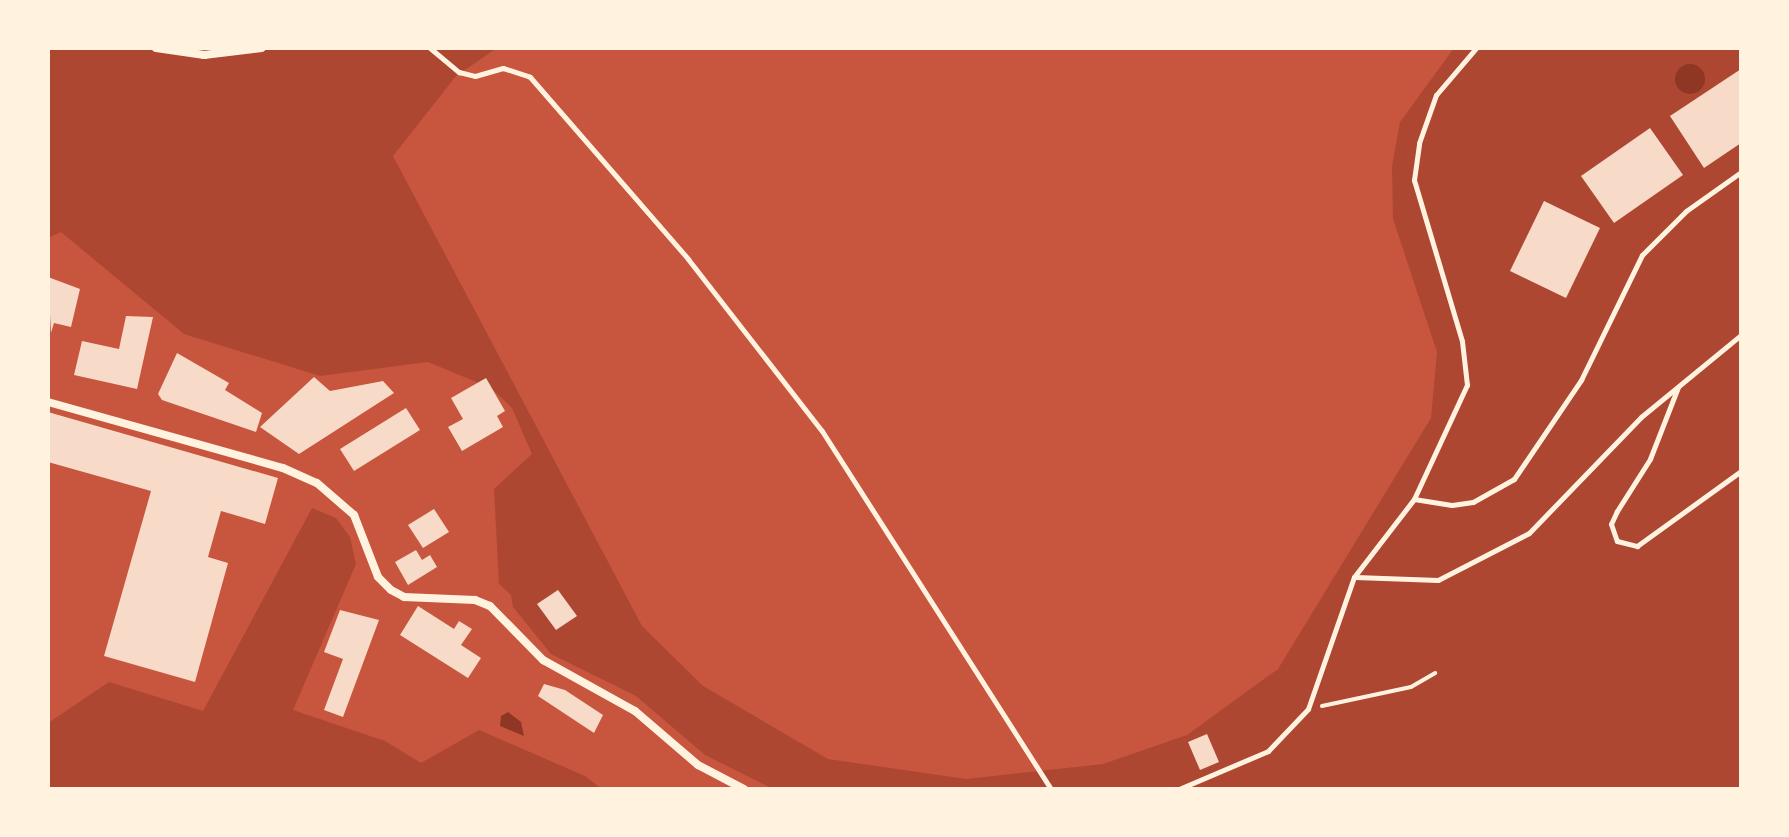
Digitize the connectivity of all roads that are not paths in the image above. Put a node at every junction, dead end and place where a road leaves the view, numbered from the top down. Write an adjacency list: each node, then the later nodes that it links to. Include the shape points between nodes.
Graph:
1 (156, 48): 2 (street, via 204,55)
2 (262, 48)
3 (430, 48): 13 (lane, via 459,72 475,76 503,68 530,77 688,259 822,431)
4 (1476, 48): 10 (lane, via 1436,95 1415,168 1423,223 1462,341 1467,385)
5 (1741, 172): 10 (lane, via 1686,211 1642,255 1575,391 1514,479 1473,502 1452,505)
6 (1741, 335): 7 (lane)
7 (1679, 386): 9 (lane, via 1650,459 1611,524 1617,541 1637,546); 11 (lane, via 1641,417 1529,533 1438,580)
8 (48, 402): 12 (street, via 283,468 317,483 354,515 378,577 391,590 404,597 475,600 490,606 543,660 635,711 698,765)
9 (1741, 471)
10 (1414, 499): 11 (lane)
11 (1354, 577): 14 (lane, via 1308,709 1268,751)
12 (744, 789)
13 (1051, 789)
14 (1179, 789)

